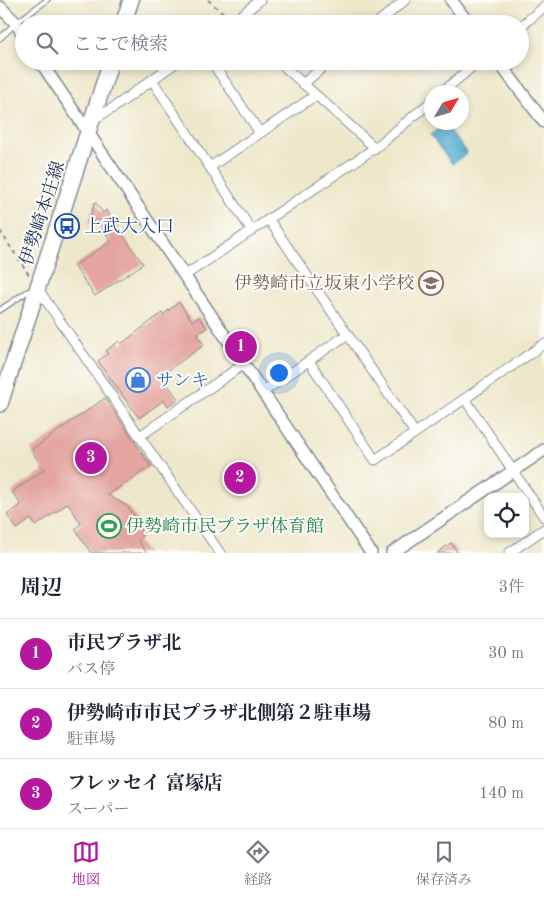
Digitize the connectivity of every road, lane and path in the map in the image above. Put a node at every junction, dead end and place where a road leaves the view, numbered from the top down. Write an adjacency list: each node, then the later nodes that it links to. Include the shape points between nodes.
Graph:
1 (47, 0): 9 (lane)
2 (131, 0): 10 (main road)
3 (208, 0): 11 (path)
4 (260, 0): 12 (street)
5 (405, 0): 13 (street)
6 (451, 0): 14 (street)
7 (0, 7): 16 (street)
8 (544, 8): 15 (street)
9 (27, 15)
10 (126, 15)
11 (225, 15)
12 (243, 15)
13 (387, 15)
14 (462, 15)
15 (529, 20)
16 (15, 22)
17 (15, 24): 18 (lane)
18 (0, 38)
19 (47, 70): 33 (street)
20 (108, 70): 33 (main road, 伊勢崎本庄線)
21 (166, 70): 27 (street)
22 (217, 70): 34 (street)
23 (288, 70): 28 (street)
24 (319, 70): 28 (street)
25 (469, 70): 29 (street)
26 (505, 70): 32 (street)
27 (152, 80): 33 (street); 36 (street)
28 (303, 84): 30 (street)
29 (451, 85)
30 (316, 95): 34 (street); 35 (street)
31 (424, 108): 35 (street)
32 (544, 122)
33 (90, 126): 40 (street); 41 (main road, 伊勢崎本庄線)
34 (260, 134): 36 (street)
35 (375, 148): 37 (street)
36 (210, 167): 39 (street)
37 (269, 220): 39 (street); 43 (street)
38 (0, 231): 41 (path)
39 (252, 231): 40 (street)
40 (184, 276): 46 (street)
41 (38, 289): 42 (lane, via 27,292); 49 (main road, 伊勢崎本庄線); 51 (street)
42 (0, 310)
43 (348, 334): 45 (street); 50 (street)
44 (544, 344): 48 (street)
45 (309, 361): 47 (street); 50 (street, via 375,460)
46 (244, 364): 47 (street); 51 (street)
47 (263, 392): 57 (street)
48 (465, 399): 50 (street); 53 (street)
49 (0, 404)
50 (415, 433)
51 (140, 436): 56 (street)
52 (544, 450): 53 (street)
53 (513, 471): 54 (street); 58 (street)
54 (544, 517)
55 (544, 529): 59 (street)
56 (220, 553)
57 (371, 553)
58 (392, 553)
59 (509, 553)

